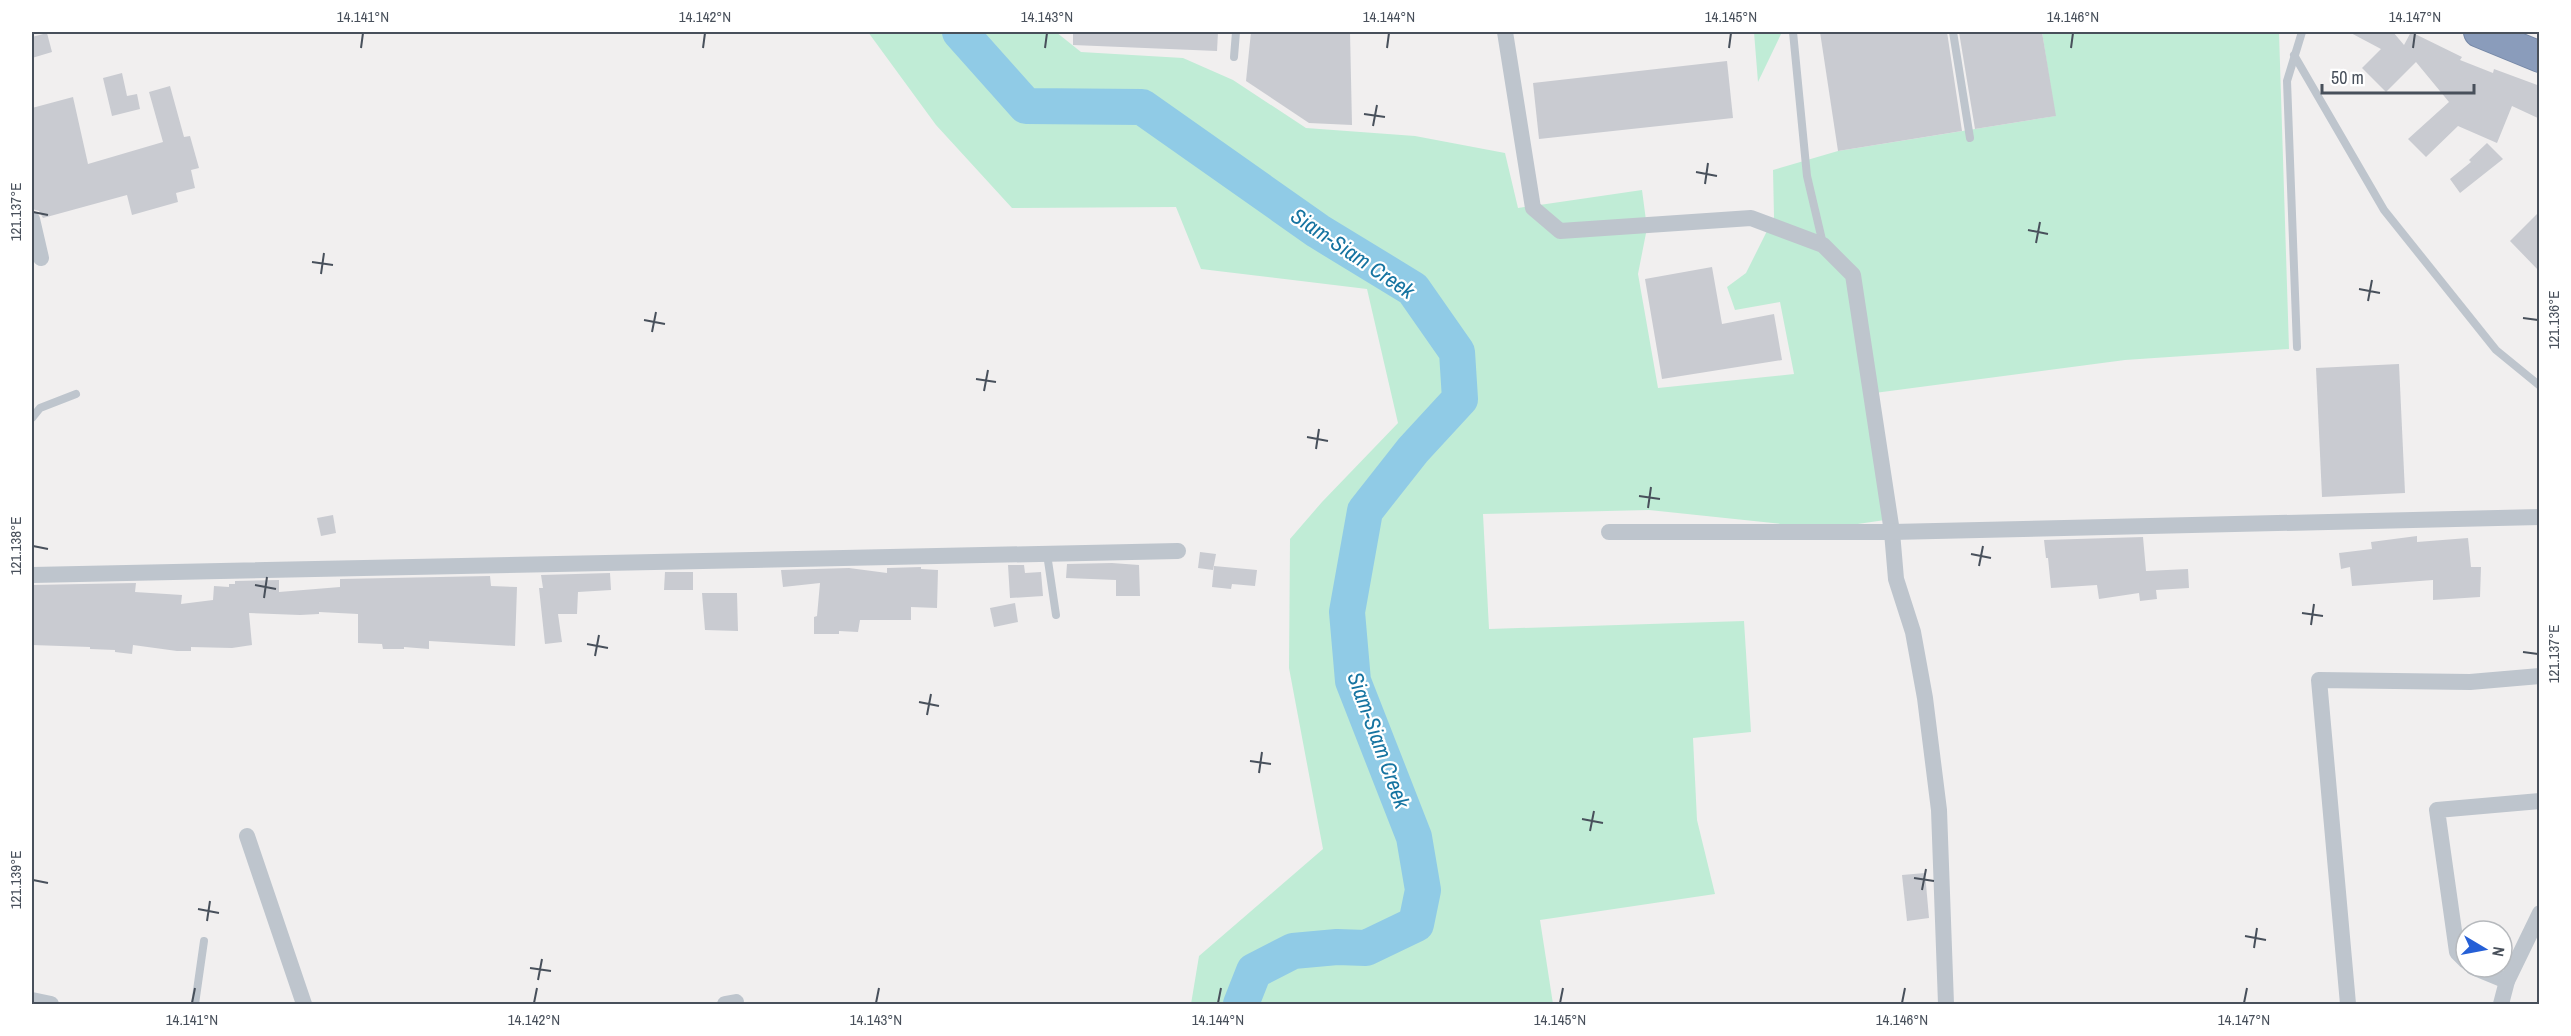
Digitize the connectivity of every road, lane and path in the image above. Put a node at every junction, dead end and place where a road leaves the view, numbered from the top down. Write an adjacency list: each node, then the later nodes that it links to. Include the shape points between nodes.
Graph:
1 (1236, 32): 8 (lane)
2 (1505, 32): 12 (street, via 1533,208 1560,231 1750,218)
3 (1793, 32): 12 (lane, via 1807,176)
4 (1953, 32): 10 (lane)
5 (2302, 32): 7 (lane)
6 (2479, 32): 9 (highway)
7 (2294, 55): 14 (lane, via 2287,81); 15 (lane, via 2384,210 2496,350)
8 (1234, 57)
9 (2540, 57)
10 (1970, 138)
11 (32, 219): 13 (street)
12 (1824, 245): 20 (street, via 1853,275)
13 (42, 258)
14 (2297, 347)
15 (2540, 386)
16 (76, 394): 17 (lane, via 40,408)
17 (32, 418)
18 (2540, 517): 20 (street)
19 (1609, 532): 20 (street)
20 (1892, 532): 37 (street, via 1896,579 1913,632 1925,698 1939,810)
21 (1178, 551): 22 (street)
22 (1047, 554): 23 (street); 24 (lane)
23 (32, 575)
24 (1056, 615)
25 (2540, 676): 38 (street, via 2470,682 2319,680)
26 (2540, 801): 29 (street, via 2438,810)
27 (247, 836): 36 (street)
28 (2540, 913): 32 (street)
29 (2454, 930)
30 (204, 941): 35 (lane)
31 (2502, 979): 32 (street)
32 (2507, 981): 39 (street)
33 (32, 1000): 34 (street)
34 (51, 1005)
35 (195, 1005)
36 (304, 1005)
37 (1946, 1005)
38 (2348, 1005)
39 (2501, 1005)

